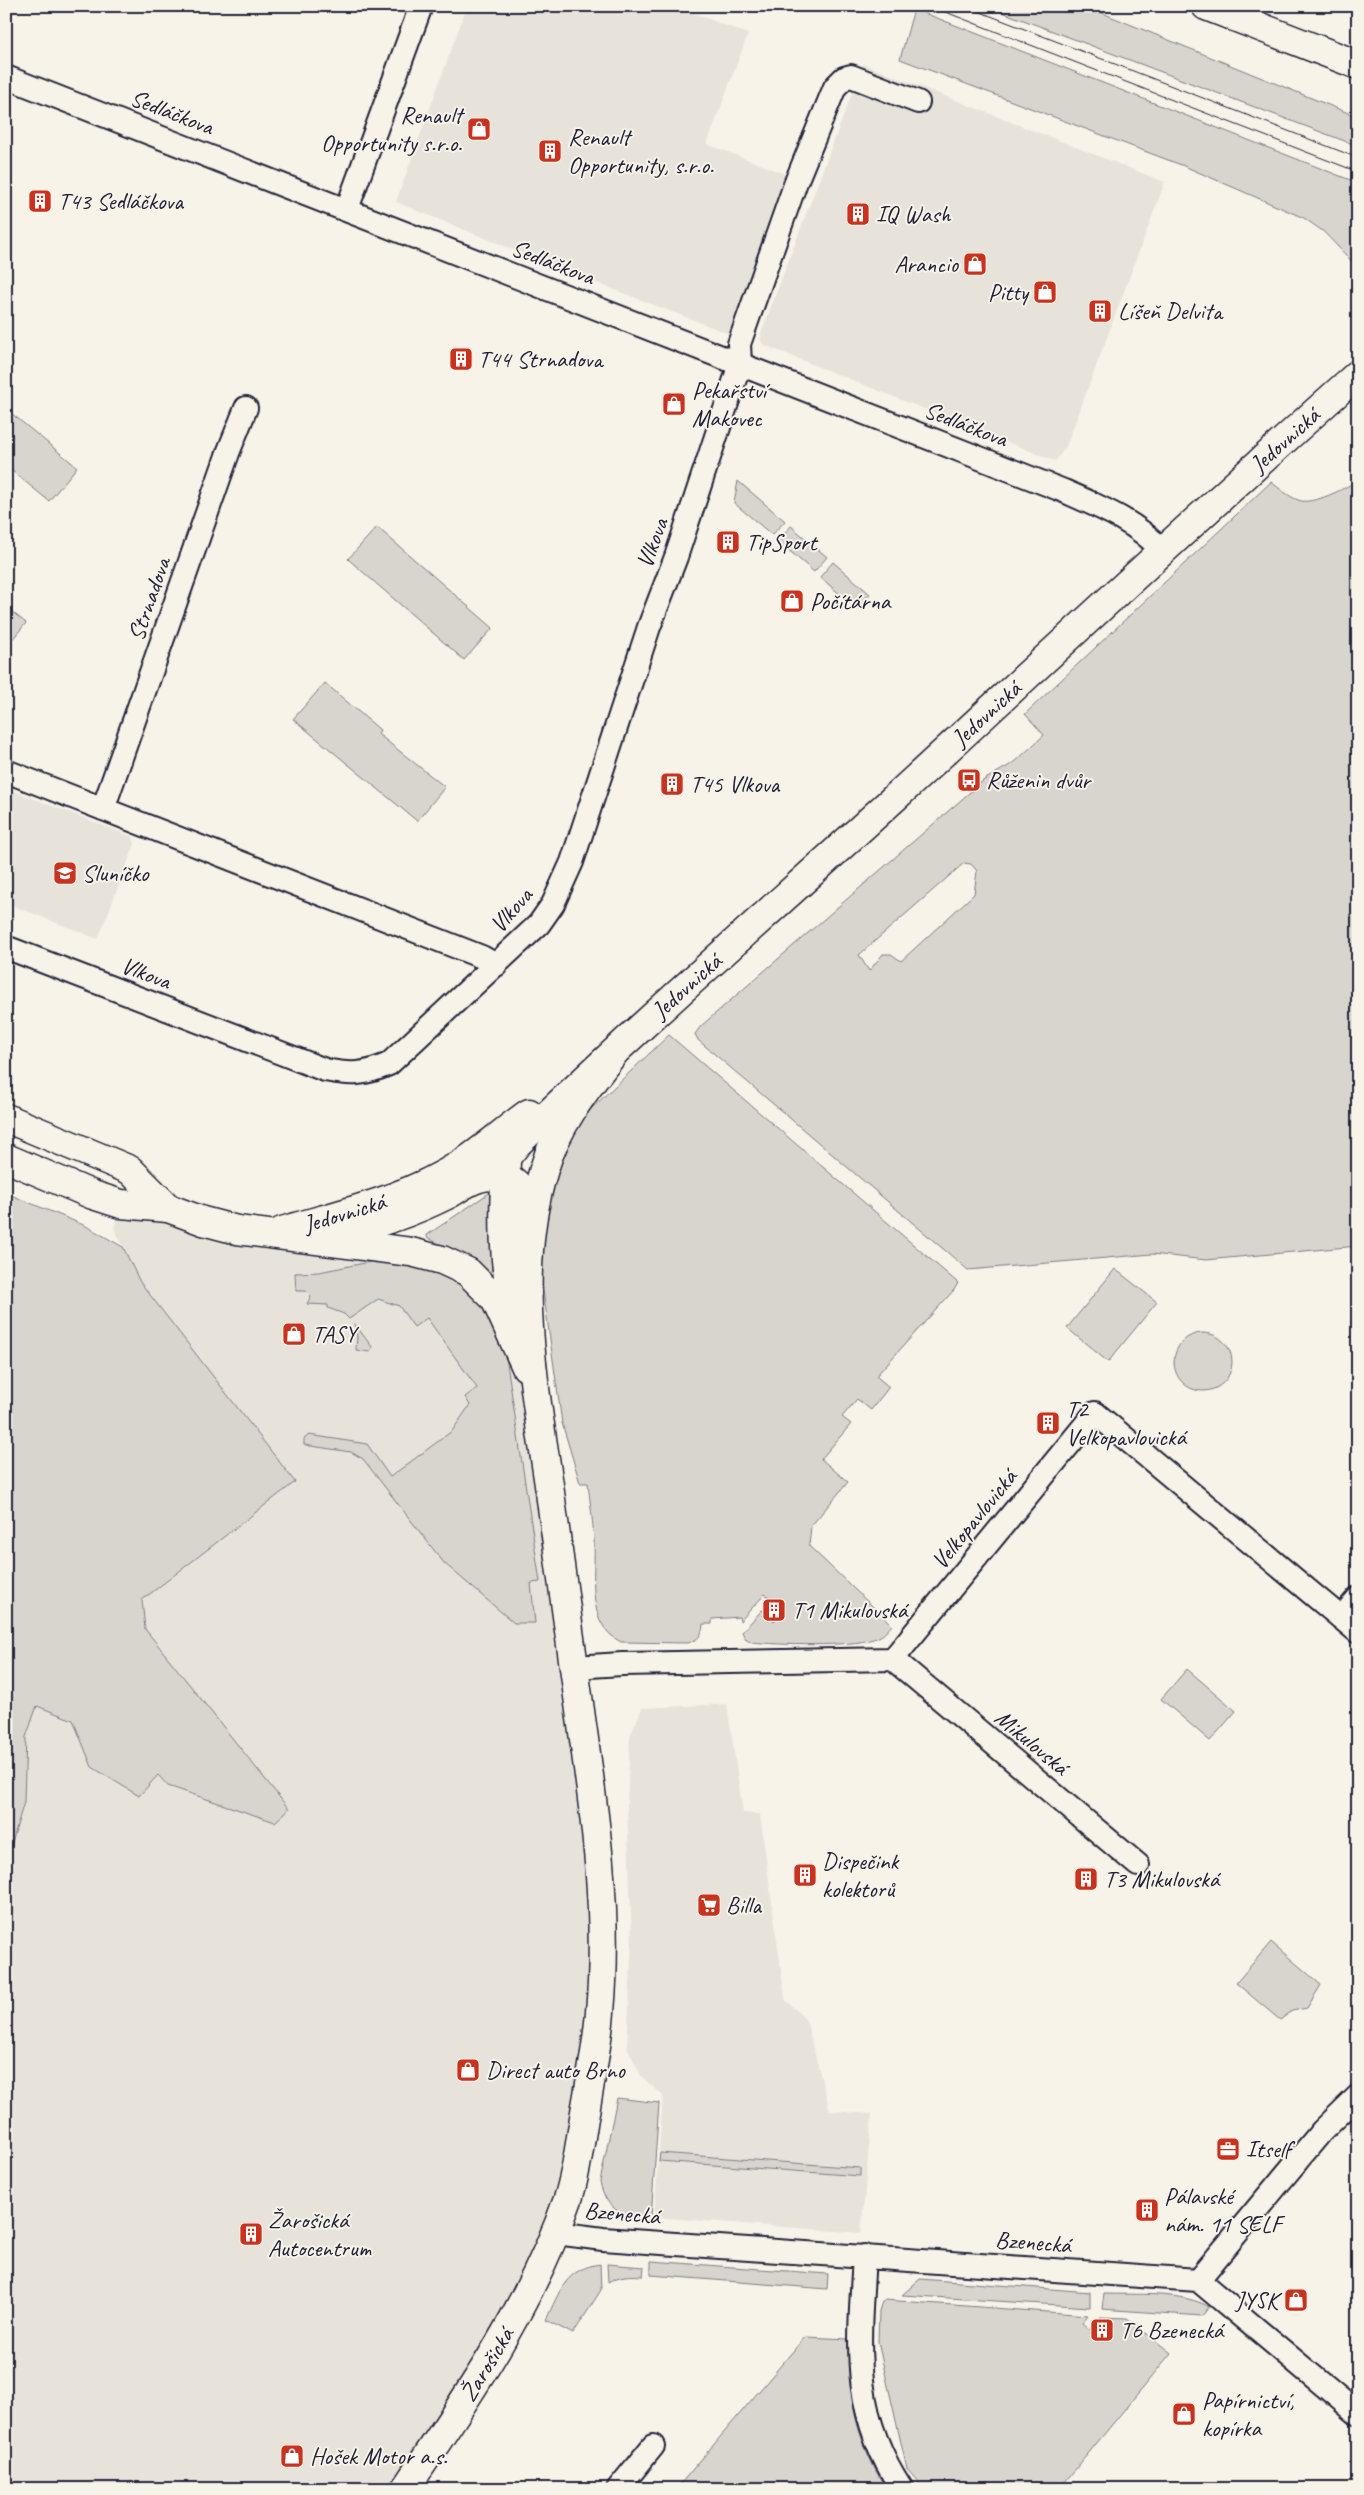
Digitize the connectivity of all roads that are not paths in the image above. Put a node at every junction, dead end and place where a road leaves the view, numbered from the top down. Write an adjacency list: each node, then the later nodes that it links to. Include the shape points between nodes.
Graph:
1 (421, 6): 6 (street)
2 (1206, 6): 3 (main road)
3 (1358, 65)
4 (6, 77): 6 (street, Sedláčkova)
5 (918, 102): 7 (street, via 851,76 835,87 796,182 742,336)
6 (347, 209): 7 (street, Sedláčkova)
7 (740, 364): 10 (street, Sedláčkova, via 1064,490 1134,524); 14 (street, Vlkova, via 572,862 553,904 539,924)
8 (1358, 374): 10 (main road, Jedovnická)
9 (246, 408): 12 (street, Strnadova)
10 (1163, 551): 15 (main road, Jedovnická)
11 (6, 771): 12 (street)
12 (103, 809): 14 (street)
13 (8, 948): 14 (street, Vlkova, via 325,1070 348,1074 370,1072 389,1064)
14 (496, 965)
15 (614, 1053): 18 (main road, Jedovnická); 20 (main road, Jedovnická, via 440,1176 390,1199); 21 (main road, via 564,1122 557,1137 545,1165)
16 (6, 1118): 19 (main road, Jedovnická, via 130,1170)
17 (6, 1158): 19 (main road, Jedovnická, via 121,1204)
18 (506, 1160): 20 (main road, Jedovnická, via 418,1208 365,1227); 21 (main road, via 514,1182 522,1192); 22 (main road, via 504,1223 508,1290)
19 (168, 1208): 20 (main road, Jedovnická, via 203,1222)
20 (270, 1234): 22 (main road, Jedovnická, via 411,1252 442,1260 468,1272 495,1299)
21 (529, 1238): 22 (main road, via 528,1305)
22 (533, 1382): 26 (main road, Žarošická)
23 (1358, 1598): 24 (street, Velkopavlovická)
24 (1350, 1625): 25 (street, Velkopavlovická, via 1096,1413)
25 (893, 1659): 26 (street); 27 (street, Mikulovská)
26 (574, 1667): 29 (main road, Žarošická, via 596,1836 604,1952 600,2011 574,2177)
27 (1138, 1865)
28 (1357, 2100): 31 (street, via 1322,2131)
29 (556, 2233): 30 (street, Bzenecká); 34 (main road, Žarošická, via 492,2354)
30 (864, 2256): 31 (street, Bzenecká); 36 (street, via 860,2344 862,2388 875,2442)
31 (1198, 2280): 32 (street)
32 (1358, 2414)
33 (653, 2446): 35 (street)
34 (405, 2489)
35 (618, 2489)
36 (902, 2489)

